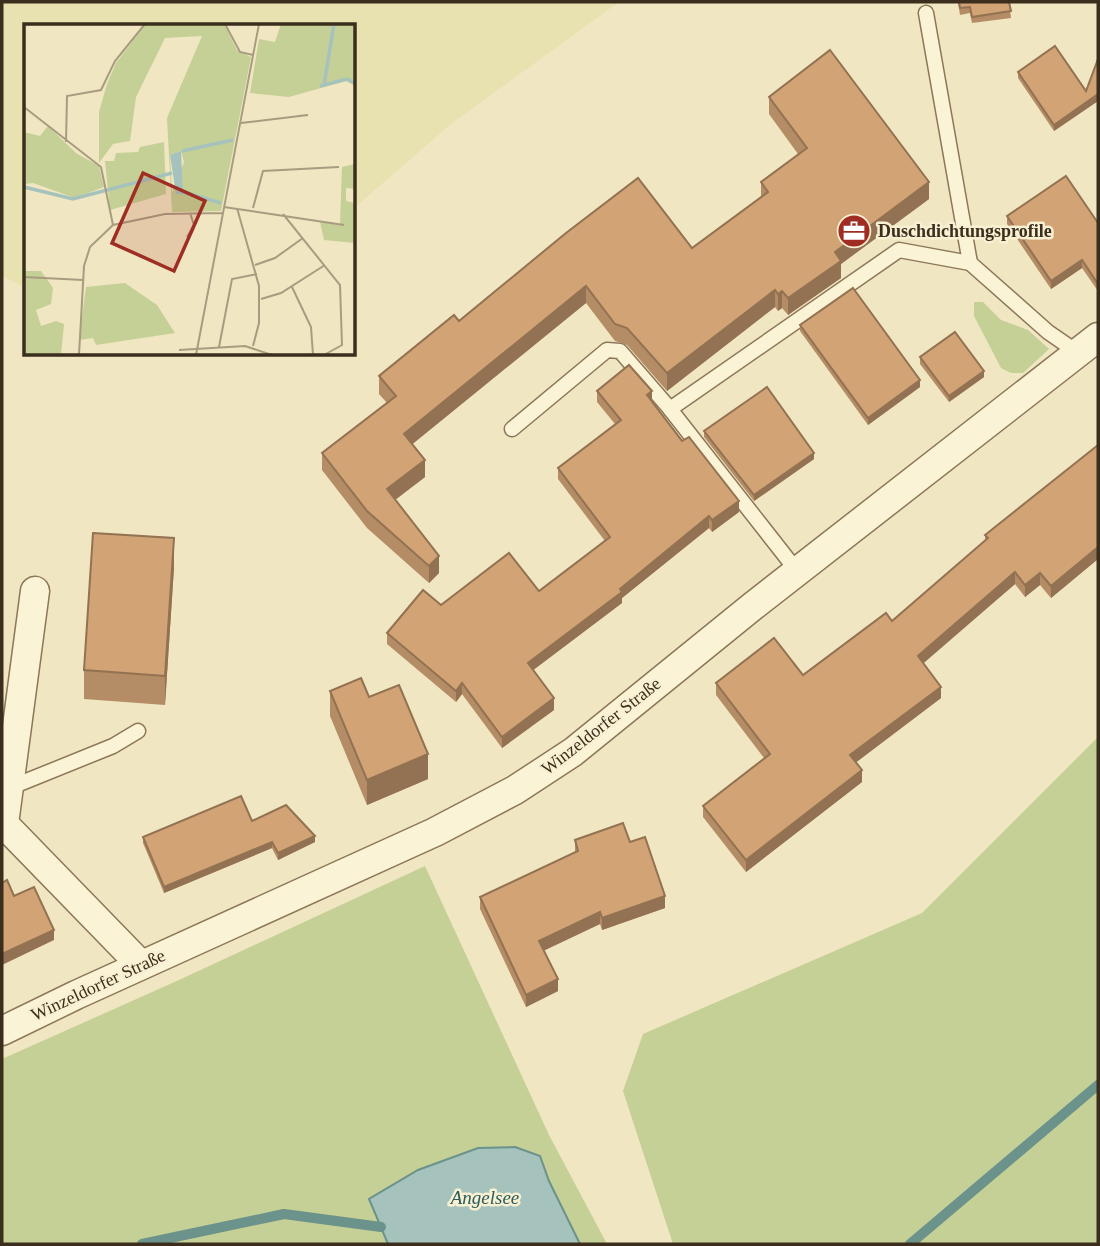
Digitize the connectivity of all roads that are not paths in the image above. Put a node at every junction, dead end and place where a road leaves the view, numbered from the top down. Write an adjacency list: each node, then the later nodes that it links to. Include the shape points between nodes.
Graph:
1 (926, 13): 2 (lane)
2 (970, 263): 3 (lane, via 1048,332); 4 (lane, via 900,250)
3 (1088, 345): 6 (street, Winzeldorfer Straße)
4 (671, 410): 5 (lane, via 620,351 607,350); 6 (lane)
5 (512, 429)
6 (797, 571): 10 (street, Winzeldorfer Straße, via 573,751 515,790 435,832)
7 (35, 592): 9 (street)
8 (138, 731): 9 (lane, via 113,746)
9 (9, 788): 10 (street, via 4,824)
10 (141, 965): 11 (street, Winzeldorfer Straße)
11 (2, 1031)

